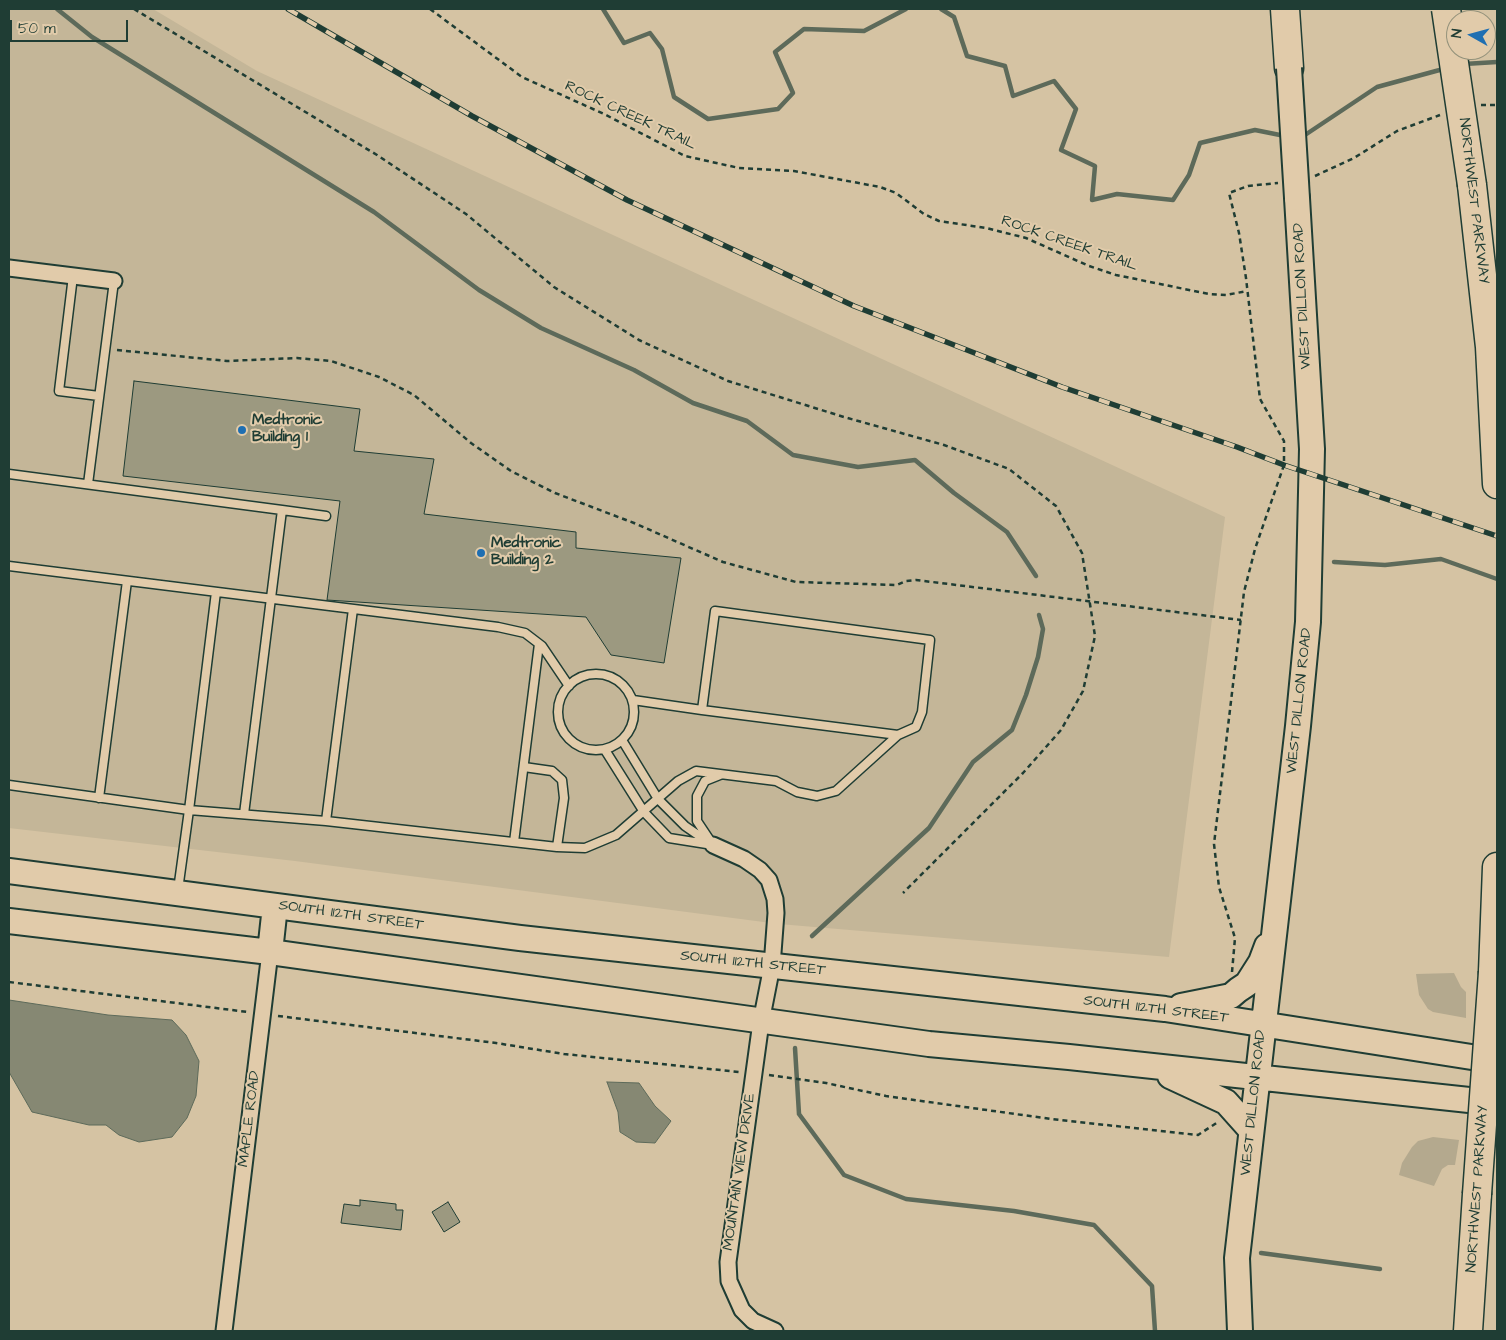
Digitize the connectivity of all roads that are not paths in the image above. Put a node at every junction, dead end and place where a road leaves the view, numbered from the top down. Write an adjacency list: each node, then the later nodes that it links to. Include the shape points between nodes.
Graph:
1 (1285, 9): 3 (highway)
2 (1446, 9): 10 (highway, NORTHWEST PARKWAY, bridge, via 1472,185 1490,347)
3 (1289, 68): 42 (main road, WEST DILLON ROAD, bridge, via 1290,190 1312,449 1311,553 1298,726)
4 (9, 268): 5 (street)
5 (73, 276): 6 (street); 7 (lane, via 59,391)
6 (114, 281): 7 (lane)
7 (99, 396): 9 (lane)
8 (9, 474): 9 (lane)
9 (88, 484): 11 (lane)
10 (1497, 484)
11 (282, 510): 12 (lane); 16 (lane)
12 (326, 516)
13 (9, 566): 14 (lane)
14 (127, 581): 15 (lane); 28 (lane)
15 (216, 592): 16 (lane); 30 (lane)
16 (271, 599): 17 (lane); 32 (lane)
17 (353, 609): 18 (lane, via 498,627 525,633); 33 (lane)
18 (539, 644): 19 (lane); 25 (lane)
19 (568, 686): 20 (lane, via 581,676 606,675 622,685); 24 (lane, via 558,705 562,730 580,747)
20 (633, 700): 21 (lane); 23 (lane, via 632,725)
21 (702, 710): 22 (lane); 22 (lane, via 715,611 930,640 922,712 916,726)
22 (898, 735): 26 (lane, via 836,792 816,796 797,792 776,781)
23 (622, 740): 24 (lane); 29 (lane)
24 (605, 750): 31 (lane)
25 (524, 767): 34 (lane); 36 (lane, via 552,771 562,780 564,798)
26 (722, 775): 29 (lane, via 696,771 678,781); 35 (lane, via 705,781 697,796 697,821)
27 (9, 785): 28 (lane)
28 (99, 798): 30 (lane)
29 (658, 799): 31 (lane); 35 (lane, via 685,826)
30 (189, 810): 32 (lane); 39 (lane)
31 (644, 812): 35 (lane, via 669,838); 36 (lane, via 616,835 593,845 585,848)
32 (244, 814): 33 (lane)
33 (326, 821): 34 (lane)
34 (514, 842): 36 (lane)
35 (713, 845): 44 (street, MOUNTAIN VIEW DRIVE, via 754,865 772,886 776,913)
36 (557, 847)
37 (1497, 867): 56 (highway, NORTHWEST PARKWAY, bridge, via 1493,972)
38 (9, 871): 39 (main road, SOUTH 112TH STREET)
39 (178, 893): 40 (main road, SOUTH 112TH STREET)
40 (275, 906): 43 (main road, MAPLE ROAD); 44 (main road, SOUTH 112TH STREET)
41 (9, 921): 43 (main road)
42 (1275, 926): 45 (main road, via 1261,962 1247,984 1231,996); 47 (main road, WEST DILLON ROAD)
43 (270, 952): 46 (main road); 53 (street, MAPLE ROAD)
44 (772, 966): 45 (main road, SOUTH 112TH STREET); 46 (street, MOUNTAIN VIEW DRIVE)
45 (1165, 1009): 47 (main road, SOUTH 112TH STREET)
46 (760, 1022): 49 (main road); 54 (street, MOUNTAIN VIEW DRIVE, via 728,1262 729,1281 742,1310 753,1321)
47 (1262, 1024): 48 (main road, SOUTH 112TH STREET); 50 (main road, WEST DILLON ROAD)
48 (1497, 1061)
49 (1150, 1067): 50 (main road); 52 (main road, via 1226,1102)
50 (1257, 1076): 51 (main road); 52 (main road, WEST DILLON ROAD)
51 (1497, 1103)
52 (1251, 1130): 55 (main road, WEST DILLON ROAD, via 1237,1258)
53 (224, 1331)
54 (774, 1331)
55 (1240, 1331)
56 (1468, 1331)

